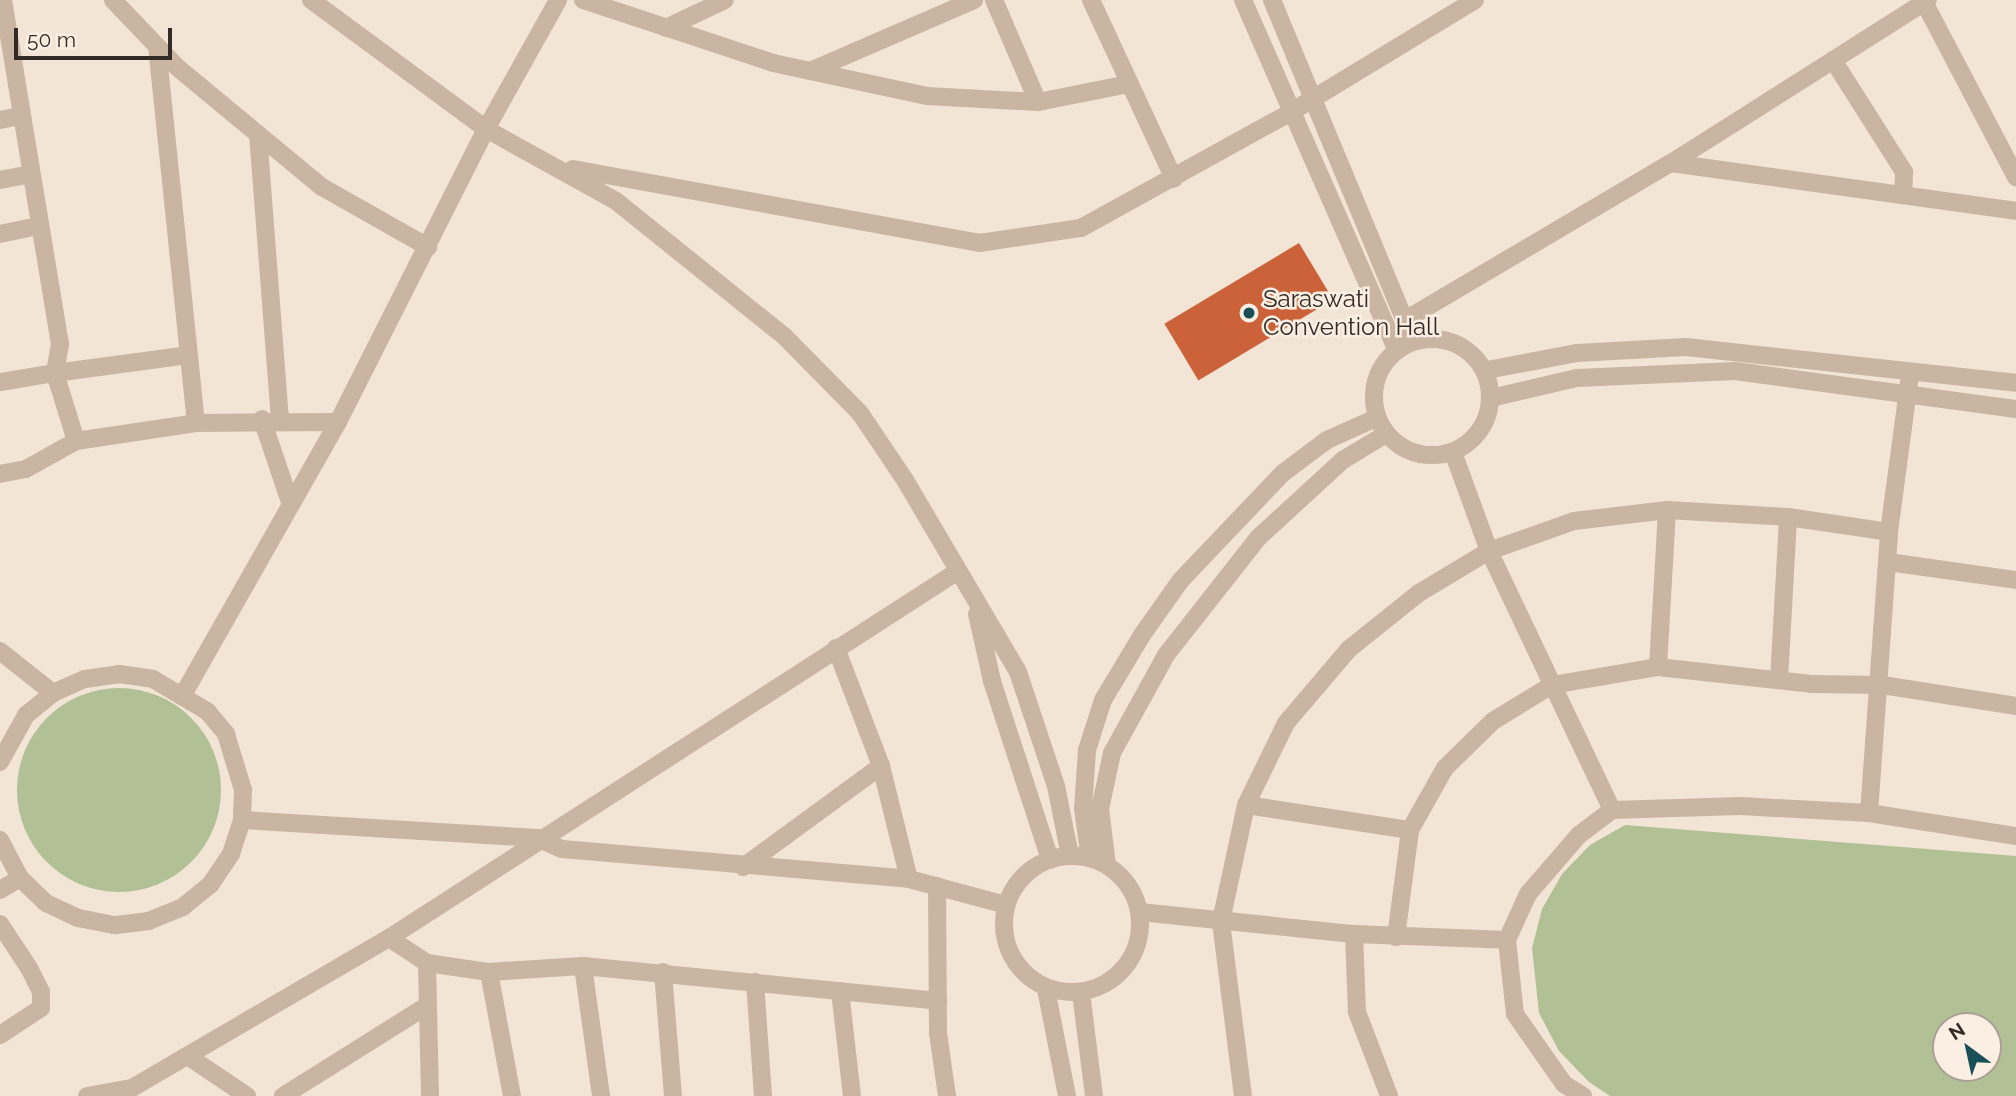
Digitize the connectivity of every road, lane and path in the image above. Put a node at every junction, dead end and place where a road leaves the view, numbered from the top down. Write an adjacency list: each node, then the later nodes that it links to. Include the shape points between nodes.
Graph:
1 (3, 0): 16 (street)
2 (113, 0): 15 (street)
3 (311, 0): 25 (street)
4 (558, 0): 25 (street)
5 (583, 0): 14 (street)
6 (725, 0): 14 (street)
7 (974, 0): 18 (street)
8 (994, 0): 21 (street)
9 (1091, 0): 19 (street)
10 (1243, 0): 22 (street)
11 (1272, 0): 20 (street)
12 (1926, 1): 17 (street); 30 (street)
13 (1466, 2): 20 (street)
14 (666, 28): 18 (street)
15 (157, 46): 26 (street); 41 (street)
16 (6, 58): 23 (street)
17 (1833, 60): 27 (street); 33 (street, via 1904,172)
18 (810, 71): 21 (street, via 927,96)
19 (1129, 84): 21 (street); 31 (street)
20 (1315, 98): 22 (street); 38 (street)
21 (1038, 103)
22 (1291, 112): 31 (street); 40 (street)
23 (21, 116): 24 (street); 29 (street)
24 (0, 120)
25 (486, 129): 28 (street); 37 (street)
26 (258, 134): 37 (street, via 322,187); 51 (street)
27 (1671, 163): 33 (street); 38 (street)
28 (562, 167): 31 (street, via 979,243 1081,228); 64 (street, via 615,201 784,336 860,413 905,480)
29 (30, 174): 32 (street); 35 (street)
30 (2016, 177)
31 (1174, 179)
32 (0, 180)
33 (1903, 195): 34 (street)
34 (2016, 211)
35 (39, 226): 36 (street); 44 (street, via 60,344)
36 (0, 234)
37 (428, 247): 52 (street)
38 (1405, 320): 39 (street)
39 (1414, 341): 40 (street); 43 (street, via 1451,341)
40 (1397, 350): 50 (street, via 1375,380)
41 (188, 355): 44 (street); 53 (street)
42 (1909, 368): 43 (street, via 1686,347 1577,353); 46 (street); 47 (street)
43 (1487, 370): 48 (street)
44 (55, 373): 45 (street); 55 (street)
45 (0, 382)
46 (2016, 383)
47 (1909, 393): 48 (street, via 1735,372 1672,372 1577,378); 49 (street); 61 (street)
48 (1491, 398): 56 (street, via 1480,431)
49 (2016, 409)
50 (1376, 418): 54 (street); 87 (street, via 1327,440 1283,473 1181,580 1142,635 1103,700 1087,750 1083,809)
51 (271, 419): 52 (street); 53 (street); 58 (street)
52 (338, 422): 58 (street)
53 (196, 423): 55 (street)
54 (1385, 434): 56 (street, via 1416,454); 89 (street, via 1343,460 1259,537 1166,654 1112,753 1101,809)
55 (76, 440): 57 (street, via 26,469)
56 (1453, 452): 62 (street)
57 (0, 474)
58 (290, 502): 73 (street)
59 (1667, 510): 60 (street); 62 (street, via 1574,521); 69 (street)
60 (1788, 517): 61 (street); 70 (street)
61 (1889, 532): 63 (street)
62 (1489, 551): 71 (street); 78 (street, via 1419,593 1349,649 1286,723)
63 (1888, 562): 65 (street); 72 (street)
64 (955, 573): 66 (street); 67 (street)
65 (2016, 580)
66 (974, 600): 86 (street, via 1018,672 1056,786); 88 (street, via 992,681)
67 (836, 648): 77 (street); 84 (street)
68 (0, 651): 74 (street)
69 (1658, 667): 70 (street); 71 (street)
70 (1779, 680): 72 (street)
71 (1552, 685): 79 (street); 82 (street, via 1493,721 1445,768)
72 (1882, 685): 75 (street); 80 (street)
73 (184, 692): 74 (street, via 153,679 119,674 85,679); 81 (street, via 226,734 238,761)
74 (53, 693): 76 (street, via 26,715)
75 (2016, 706)
76 (0, 762)
77 (881, 766): 90 (street); 92 (street)
78 (1246, 805): 82 (street); 97 (street)
79 (1612, 810): 80 (street, via 1740,806); 102 (street, via 1579,835 1528,894)
80 (1869, 813): 83 (street)
81 (242, 820): 84 (street); 91 (street, via 231,854 211,884 183,907 149,921 114,925 78,918 46,903)
82 (1410, 830): 100 (street)
83 (2016, 835)
84 (537, 838): 90 (street, via 562,849); 101 (street)
85 (0, 840): 91 (street)
86 (1070, 856): 87 (street); 88 (street)
87 (1090, 858): 89 (street)
88 (1050, 860): 95 (street, via 1016,886)
89 (1107, 865): 96 (street, via 1123,877)
90 (743, 867): 92 (street)
91 (20, 878): 94 (street)
92 (909, 879): 93 (street)
93 (937, 886): 95 (street); 111 (street)
94 (0, 890)
95 (1006, 905): 108 (street, via 1003,925 1015,964)
96 (1140, 912): 97 (street); 110 (street, via 1141,934 1121,974)
97 (1221, 921): 99 (street); 127 (street)
98 (0, 924): 113 (street, via 41,992 41,1008)
99 (1354, 934): 100 (street); 128 (street, via 1357,1012)
100 (1396, 937): 102 (street)
101 (389, 938): 103 (street); 114 (street)
102 (1507, 940): 129 (street, via 1515,1014 1564,1084)
103 (427, 963): 105 (street); 112 (street)
104 (583, 966): 105 (street); 106 (street); 121 (street)
105 (489, 972): 120 (street)
106 (663, 972): 107 (street); 122 (street)
107 (755, 982): 109 (street); 123 (street)
108 (1046, 989): 110 (street); 125 (street)
109 (840, 990): 111 (street); 124 (street)
110 (1080, 993): 126 (street)
111 (938, 1000): 115 (street)
112 (428, 1005): 118 (street); 119 (street)
113 (0, 1035)
114 (189, 1057): 116 (street, via 132,1088); 117 (street)
115 (945, 1095)
116 (87, 1096)
117 (247, 1096)
118 (284, 1096)
119 (430, 1096)
120 (512, 1096)
121 (601, 1096)
122 (673, 1096)
123 (763, 1096)
124 (852, 1096)
125 (1067, 1096)
126 (1094, 1096)
127 (1243, 1096)
128 (1389, 1096)
129 (1584, 1096)

